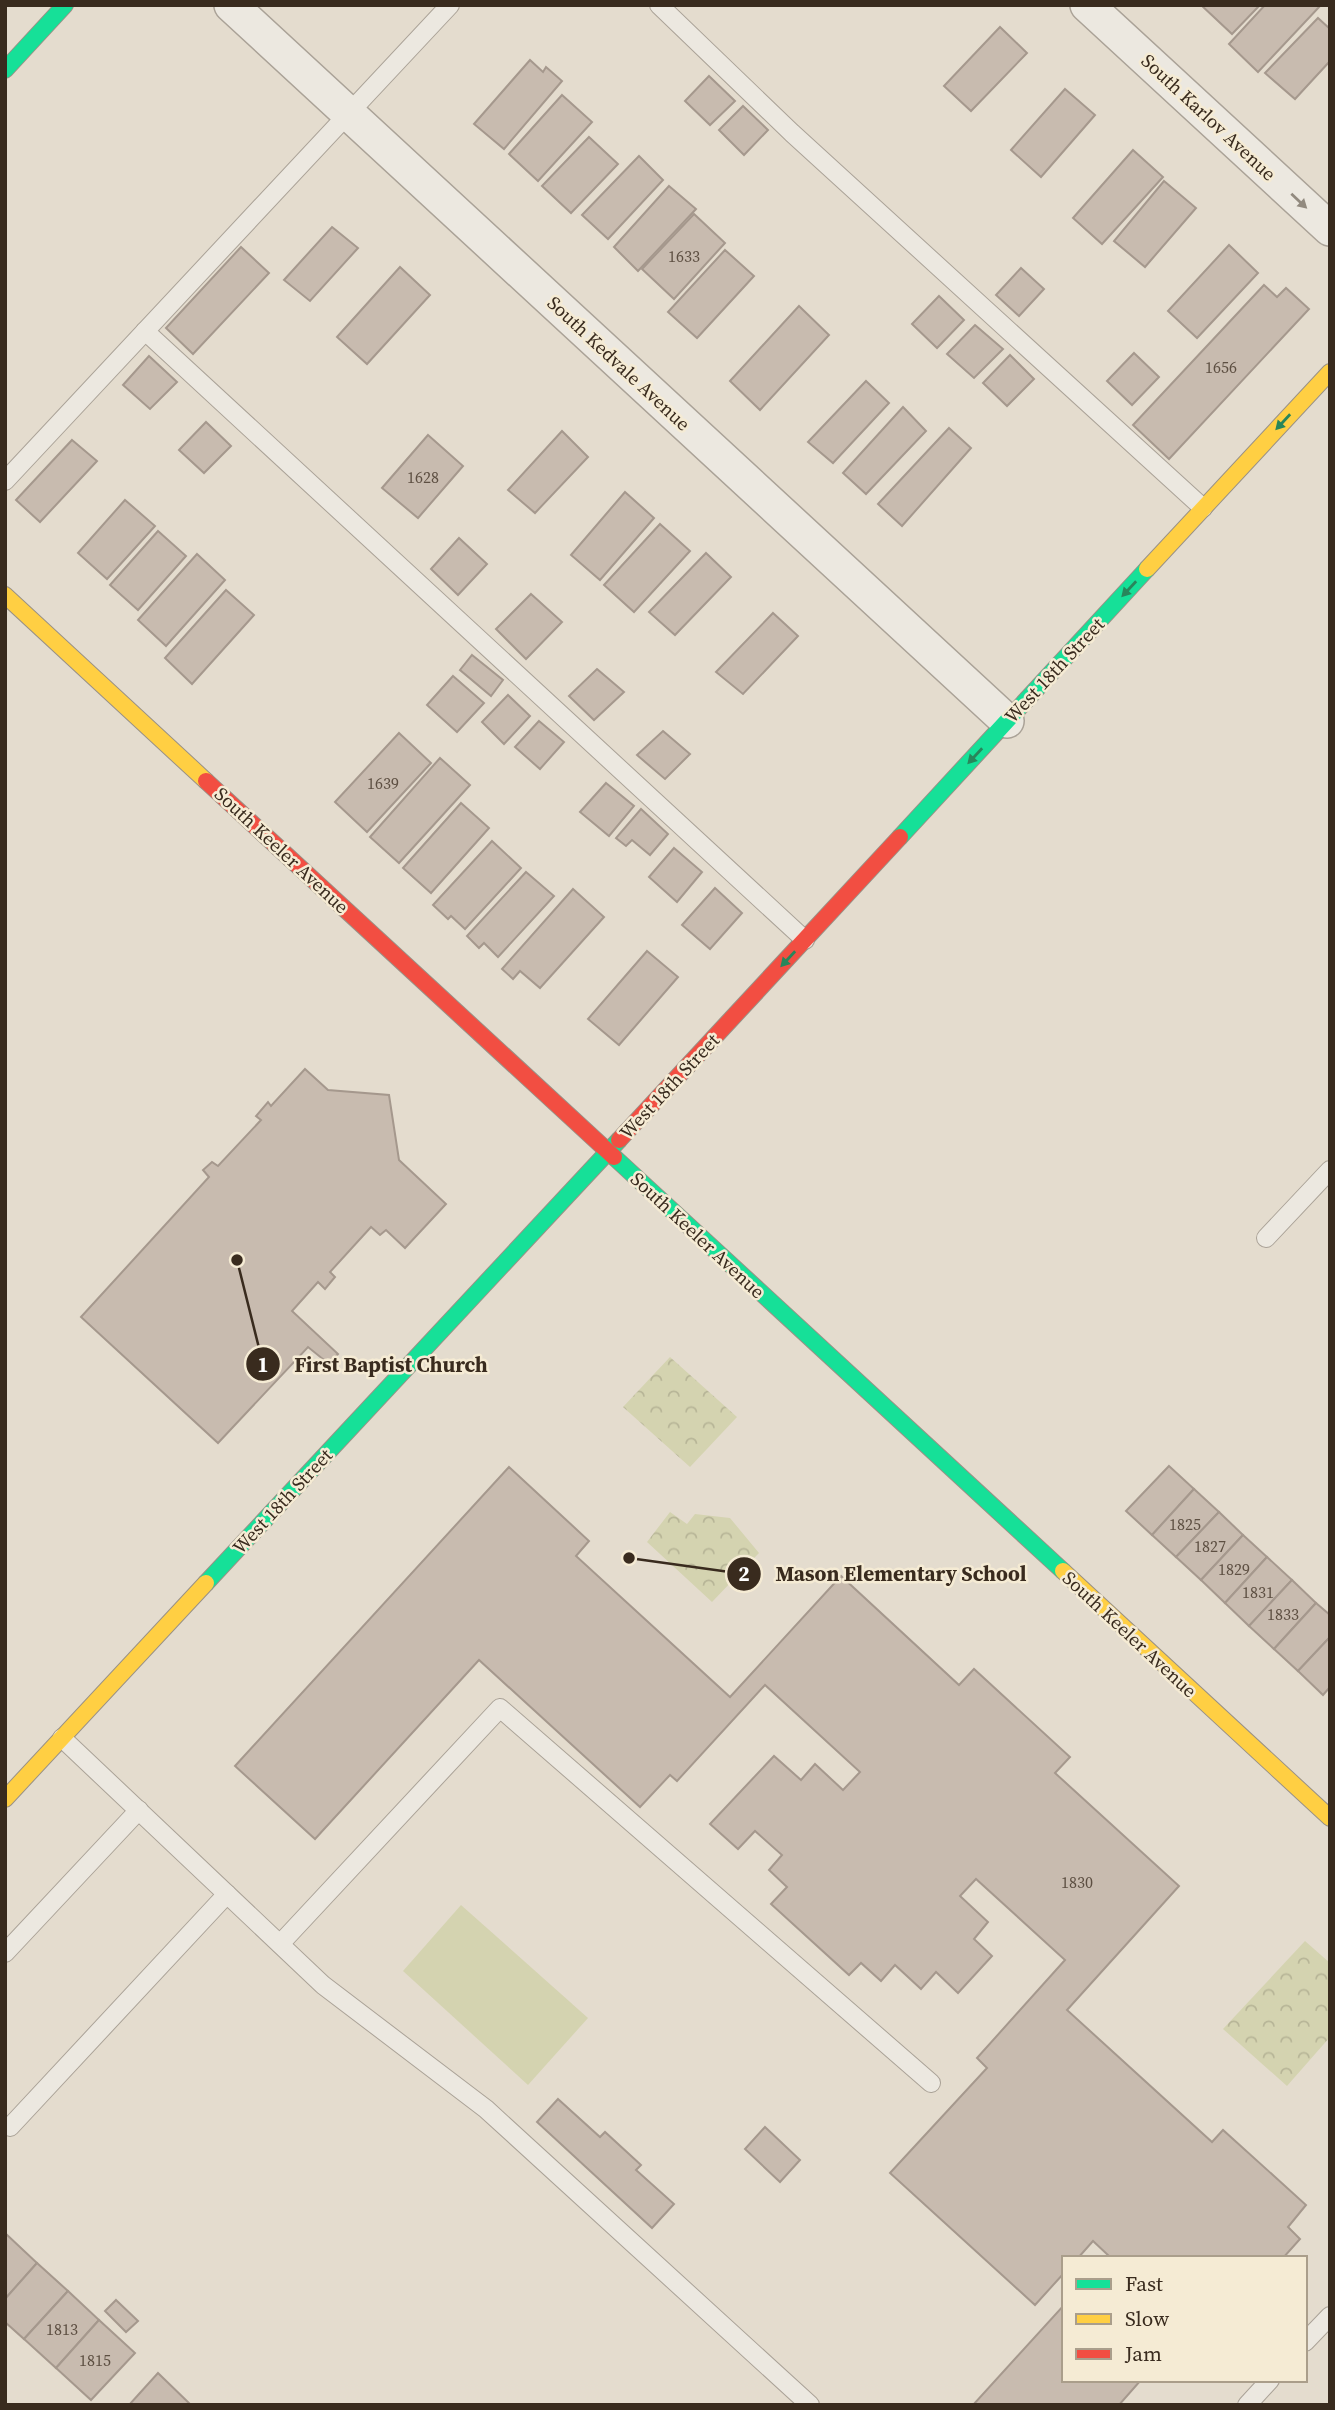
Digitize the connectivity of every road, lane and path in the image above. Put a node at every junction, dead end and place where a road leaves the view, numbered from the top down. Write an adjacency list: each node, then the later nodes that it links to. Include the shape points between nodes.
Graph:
1 (65, 5): 6 (street)
2 (231, 5): 7 (street, South Kedvale Avenue)
3 (450, 5): 7 (lane)
4 (659, 5): 12 (lane, via 792,133)
5 (1087, 5): 8 (street, South Karlov Avenue, one-way to 8)
6 (5, 70)
7 (349, 114): 9 (lane); 14 (street, South Kedvale Avenue)
8 (1330, 229)
9 (145, 331): 11 (lane); 15 (lane)
10 (1330, 372): 12 (street, West 18th Street, one-way to 12)
11 (5, 481)
12 (1203, 508): 14 (street, West 18th Street, one-way to 14)
13 (5, 595): 16 (street, South Keeler Avenue)
14 (1007, 721): 15 (street, West 18th Street, one-way to 15)
15 (806, 940): 16 (street, West 18th Street, one-way to 16)
16 (607, 1151): 19 (street, West 18th Street); 22 (street, South Keeler Avenue)
17 (1330, 1170): 18 (lane)
18 (1266, 1238)
19 (62, 1738): 20 (street, West 18th Street); 21 (lane)
20 (5, 1799)
21 (139, 1810): 23 (lane); 25 (lane)
22 (1330, 1818)
23 (227, 1894): 24 (lane); 27 (lane)
24 (280, 1944): 26 (lane, via 500,1708); 31 (lane, via 323,1985 486,2109)
25 (5, 1953)
26 (931, 2083)
27 (10, 2127)
28 (1330, 2316): 29 (lane)
29 (1307, 2340)
30 (1268, 2382): 32 (lane)
31 (810, 2405)
32 (1247, 2405)

